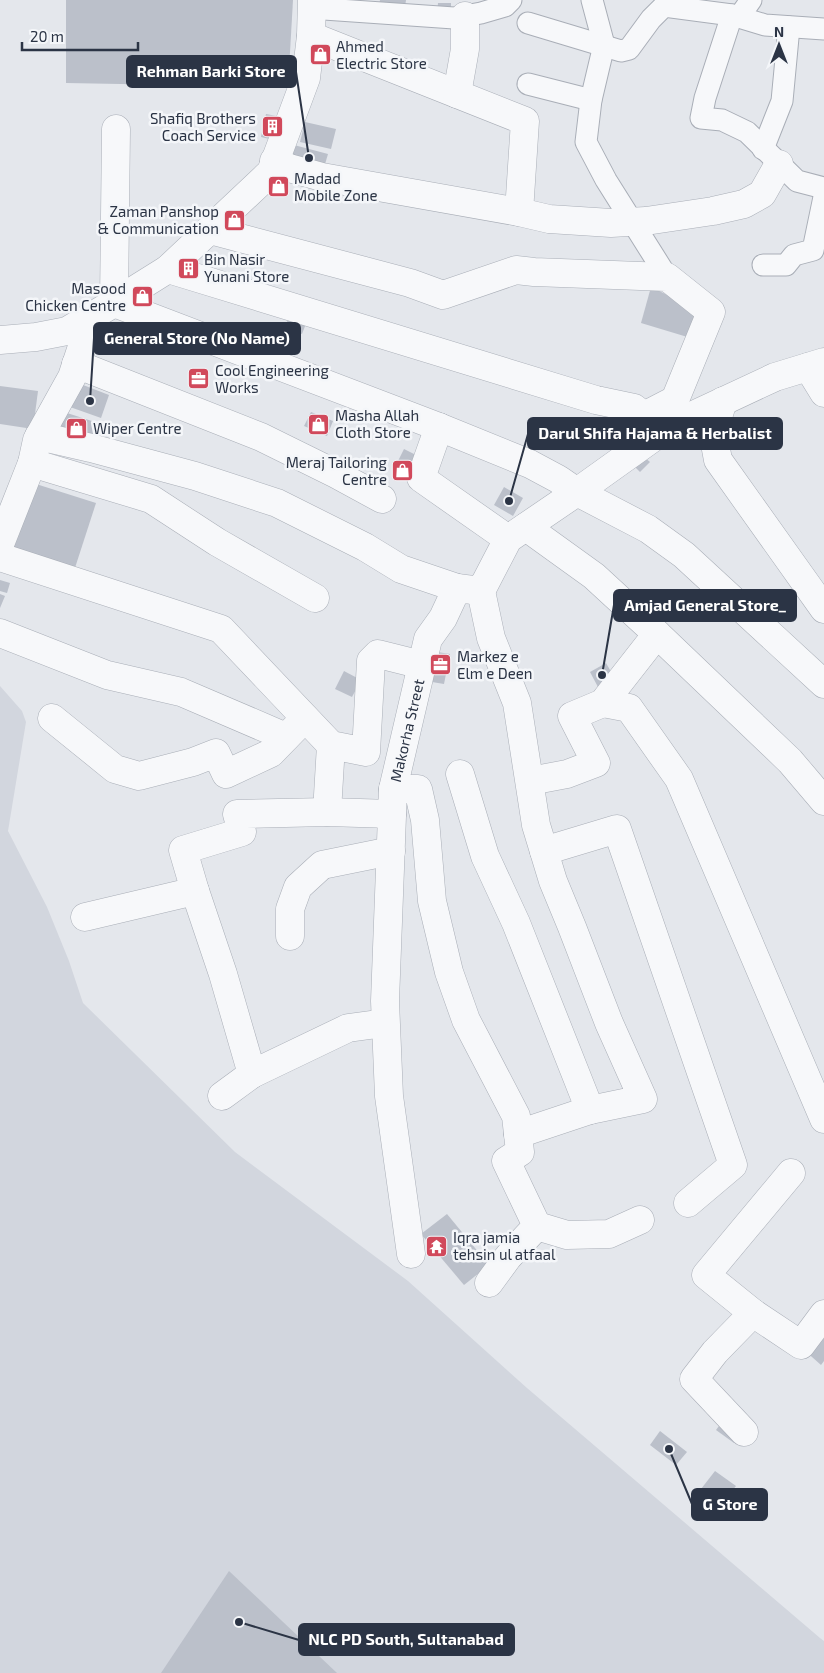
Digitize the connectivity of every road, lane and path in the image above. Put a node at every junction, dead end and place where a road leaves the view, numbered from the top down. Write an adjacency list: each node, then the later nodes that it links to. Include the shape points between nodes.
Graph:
1 (511, 0): 5 (lane, via 505,6)
2 (592, 0): 11 (lane)
3 (751, 0): 6 (lane)
4 (312, 2): 5 (lane, via 324,9 454,18); 10 (street)
5 (470, 10): 13 (street)
6 (735, 16): 8 (lane, via 765,25); 11 (lane, via 664,6 628,49 622,51); 16 (lane, via 705,98 701,118 722,120 747,132)
7 (528, 23): 11 (lane)
8 (789, 27): 9 (lane); 16 (lane, via 782,102)
9 (824, 29)
10 (311, 36): 13 (street); 17 (street, via 306,78)
11 (604, 45): 14 (lane)
12 (528, 84): 14 (lane)
13 (457, 94): 20 (street, via 525,122)
14 (591, 100): 21 (lane, via 586,142)
15 (116, 129): 26 (street)
16 (771, 156): 18 (lane, via 798,182); 21 (street, via 762,194 744,204)
17 (274, 162): 20 (street, via 322,177); 22 (street, via 271,172)
18 (824, 188)
19 (824, 197): 23 (lane, via 813,250 794,255 786,265)
20 (519, 212): 21 (street, via 549,219)
21 (634, 222): 25 (lane)
22 (210, 230): 24 (street); 25 (street, via 410,283 442,295 516,270)
23 (763, 265)
24 (168, 269): 26 (street, via 124,300); 32 (street, via 596,400 634,408)
25 (667, 277): 32 (street, via 711,312 675,400)
26 (103, 310): 27 (street, via 67,331); 28 (street); 33 (street)
27 (0, 340)
28 (76, 364): 34 (street); 37 (street, via 261,437)
29 (816, 365): 30 (street); 31 (street, Makorha Street, via 775,377)
30 (824, 393)
31 (723, 401): 32 (street, Makorha Street, via 668,427); 43 (street, via 713,433 718,460)
32 (651, 425): 36 (street, Makorha Street)
33 (439, 427): 36 (street, via 530,464); 38 (street, via 421,478)
34 (39, 436): 35 (street); 41 (street, via 195,476 277,503 365,547 401,569)
35 (32, 463): 39 (street); 42 (street, via 151,499 217,542)
36 (577, 492): 38 (street, Makorha Street); 47 (street, via 648,529 684,555)
37 (382, 499)
38 (517, 533): 41 (street, Makorha Street); 45 (street, via 594,576)
39 (0, 544)
40 (0, 557): 50 (street, via 220,629)
41 (469, 589): 46 (street, Makorha Street, via 428,639); 53 (street, via 517,703)
42 (315, 598)
43 (824, 609)
44 (0, 633): 50 (street, via 107,675 181,692)
45 (657, 634): 48 (street); 54 (street, via 790,761)
46 (422, 665): 51 (street, via 378,654 371,661 366,752); 55 (street, Makorha Street)
47 (824, 684)
48 (603, 703): 53 (street, via 572,716 596,763 567,774); 66 (street, via 628,708 679,779)
49 (52, 718): 50 (street, via 115,769 139,776 216,753 226,774 271,753)
50 (296, 727): 51 (street)
51 (331, 745): 56 (street)
52 (460, 774): 65 (street, via 485,856 516,923)
53 (530, 782): 58 (street, via 536,825)
54 (824, 800)
55 (392, 802): 56 (street); 57 (street); 67 (street, Makorha Street, via 418,789 425,820 432,902 449,972 466,1020 516,1116)
56 (326, 812): 59 (street, via 237,814 242,832 183,850)
57 (391, 851): 61 (street, via 322,865 298,887 290,909); 62 (street)
58 (544, 851): 65 (street, via 553,882 609,1023 643,1099); 69 (street, via 617,829 733,1165)
59 (195, 890): 60 (street); 63 (street, via 224,974)
60 (84, 917)
61 (290, 936)
62 (385, 1023): 63 (street, via 348,1028); 72 (street, via 389,1096)
63 (252, 1074): 64 (street)
64 (222, 1096)
65 (590, 1110): 67 (street)
66 (824, 1119)
67 (518, 1134): 71 (street, Makorha Street, via 520,1152 506,1161)
68 (791, 1173): 74 (street, via 706,1275)
69 (688, 1203)
70 (640, 1220): 71 (street, via 609,1234 567,1235)
71 (537, 1226): 73 (street)
72 (411, 1254)
73 (489, 1283)
74 (753, 1313): 75 (street, via 801,1345); 76 (street, via 694,1379)
75 (824, 1314)
76 (744, 1432)

